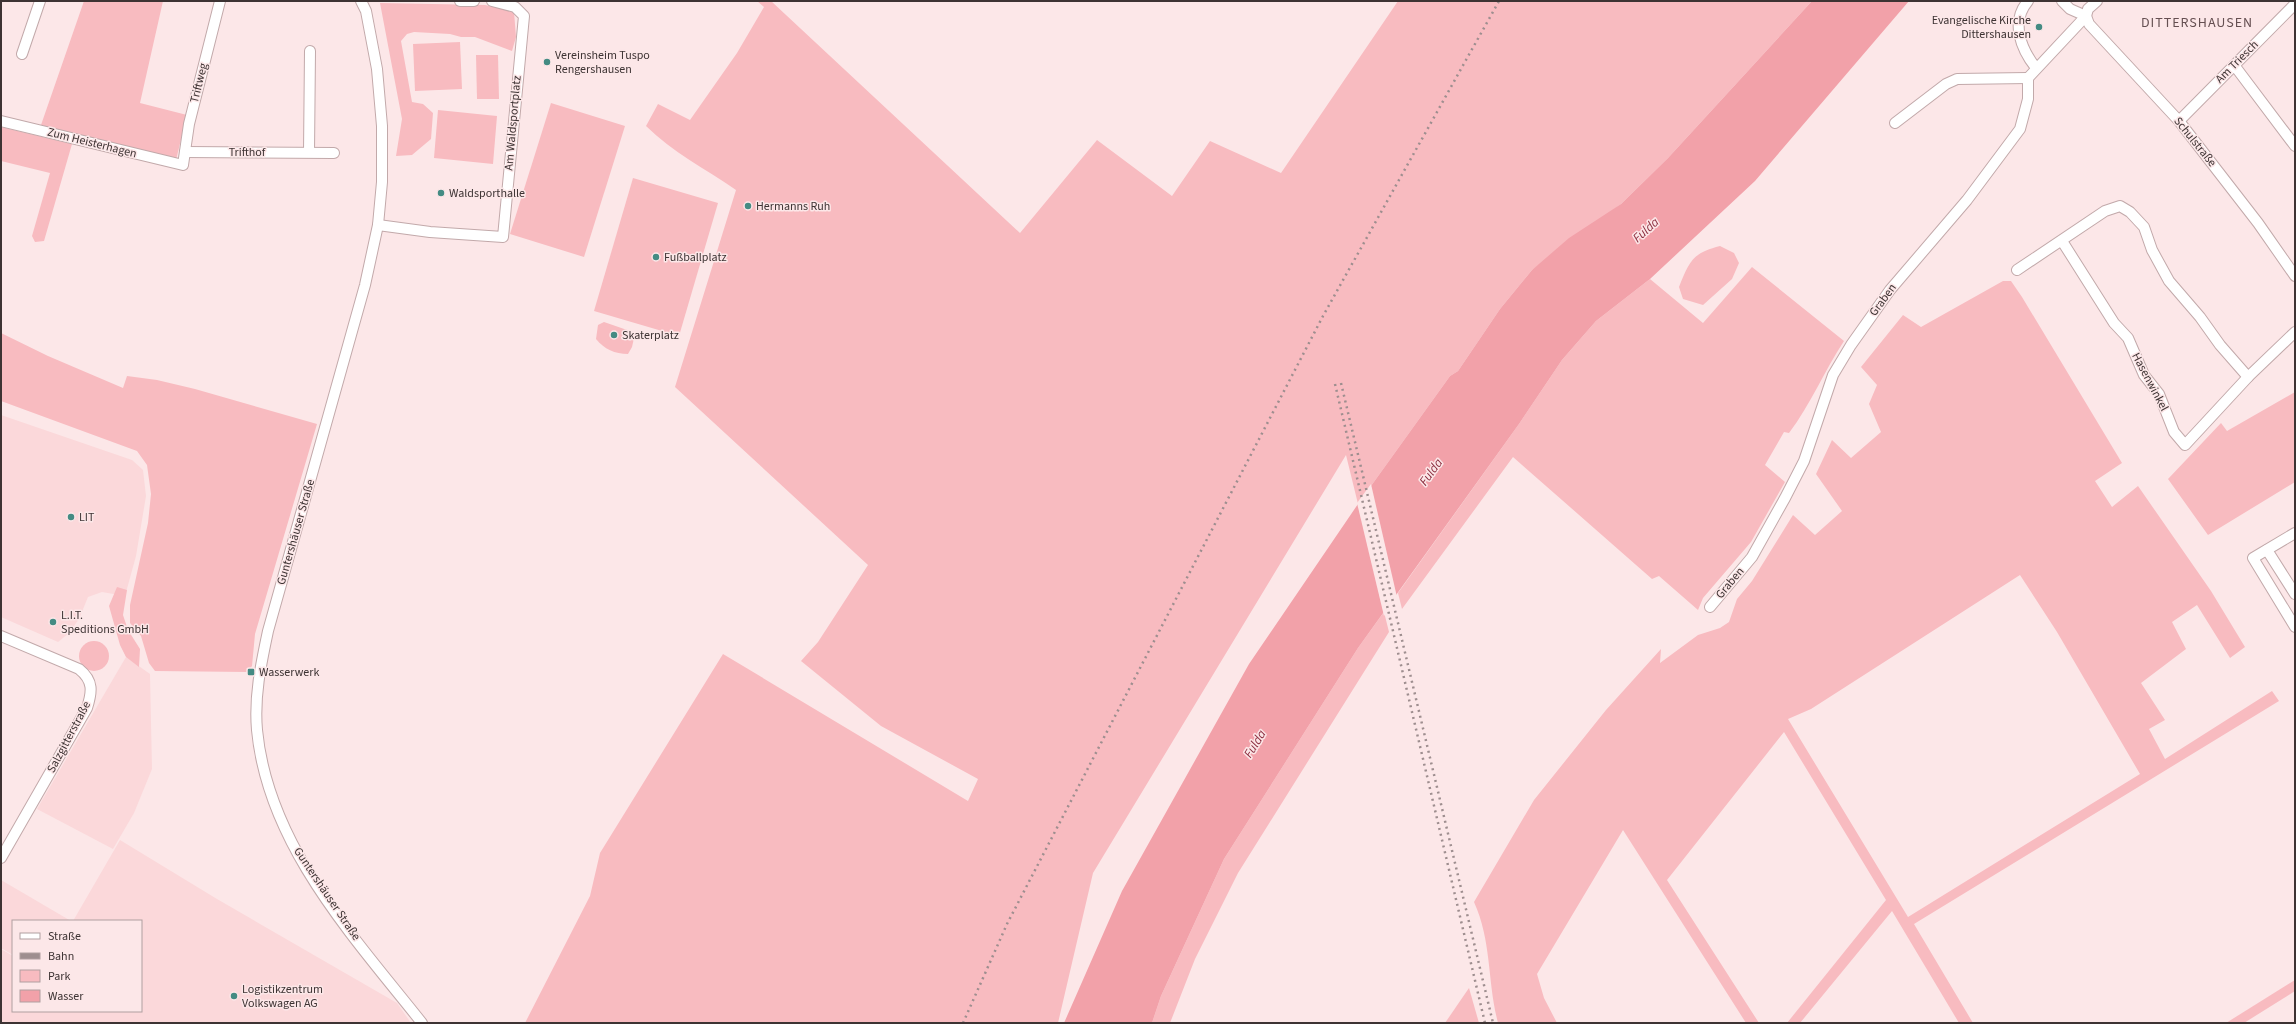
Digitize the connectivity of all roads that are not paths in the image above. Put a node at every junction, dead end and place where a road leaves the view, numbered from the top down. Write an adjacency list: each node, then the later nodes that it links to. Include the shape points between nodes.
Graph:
1 (40, 1): 13 (street)
2 (220, 1): 21 (street, Triftweg, via 189,124)
3 (361, 1): 25 (street, Guntershäuser Straße, via 366,11 377,69 382,126 382,182)
4 (460, 1): 5 (street)
5 (474, 1)
6 (492, 1): 25 (street, Am Waldsportplatz, via 515,7 524,16 503,237)
7 (2028, 1): 15 (street, via 2020,9 2017,30 2027,57)
8 (2062, 1): 11 (street, via 2070,9)
9 (2097, 1): 11 (street, via 2088,9)
10 (2295, 4): 14 (street, Am Triesch)
11 (2086, 16): 15 (street); 17 (street, Schulstraße, via 2089,24)
12 (310, 52): 22 (street)
13 (22, 54)
14 (2234, 65): 17 (street, Am Triesch); 20 (street)
15 (2036, 68): 16 (street)
16 (2028, 78): 19 (street, via 1957,79 1946,84); 34 (street, Graben, via 2028,99 2020,129 1967,200 1890,290 1851,345 1833,375 1804,461 1785,498 1752,557)
17 (2179, 121): 28 (street, Schulstraße, via 2240,198)
18 (1, 122): 24 (street, Zum Heisterhagen)
19 (1895, 123)
20 (2295, 146)
21 (185, 152): 22 (street, Trifthof); 24 (street, Triftweg)
22 (309, 152): 23 (street, Trifthof)
23 (334, 153)
24 (183, 165)
25 (378, 225): 38 (street, Guntershäuser Straße, via 365,285 268,631 258,678 257,729 269,790 297,854 350,931)
26 (2062, 241): 27 (street); 30 (street, via 2113,207 2120,206 2130,212 2144,227 2152,250 2169,281); 30 (street, Hasenwinkel, via 2114,323 2128,338 2144,375 2159,394 2174,432 2185,445)
27 (2017, 270)
28 (2295, 276)
29 (2295, 332): 30 (street, Hasenwinkel)
30 (2248, 377)
31 (2295, 533): 32 (street)
32 (2267, 550): 33 (street); 35 (street, via 2253,558)
33 (2295, 594)
34 (1710, 607)
35 (2295, 627)
36 (1, 636): 37 (street, Salzgitterstraße, via 80,669 88,676 92,686 87,708)
37 (1, 858)
38 (422, 1023)

